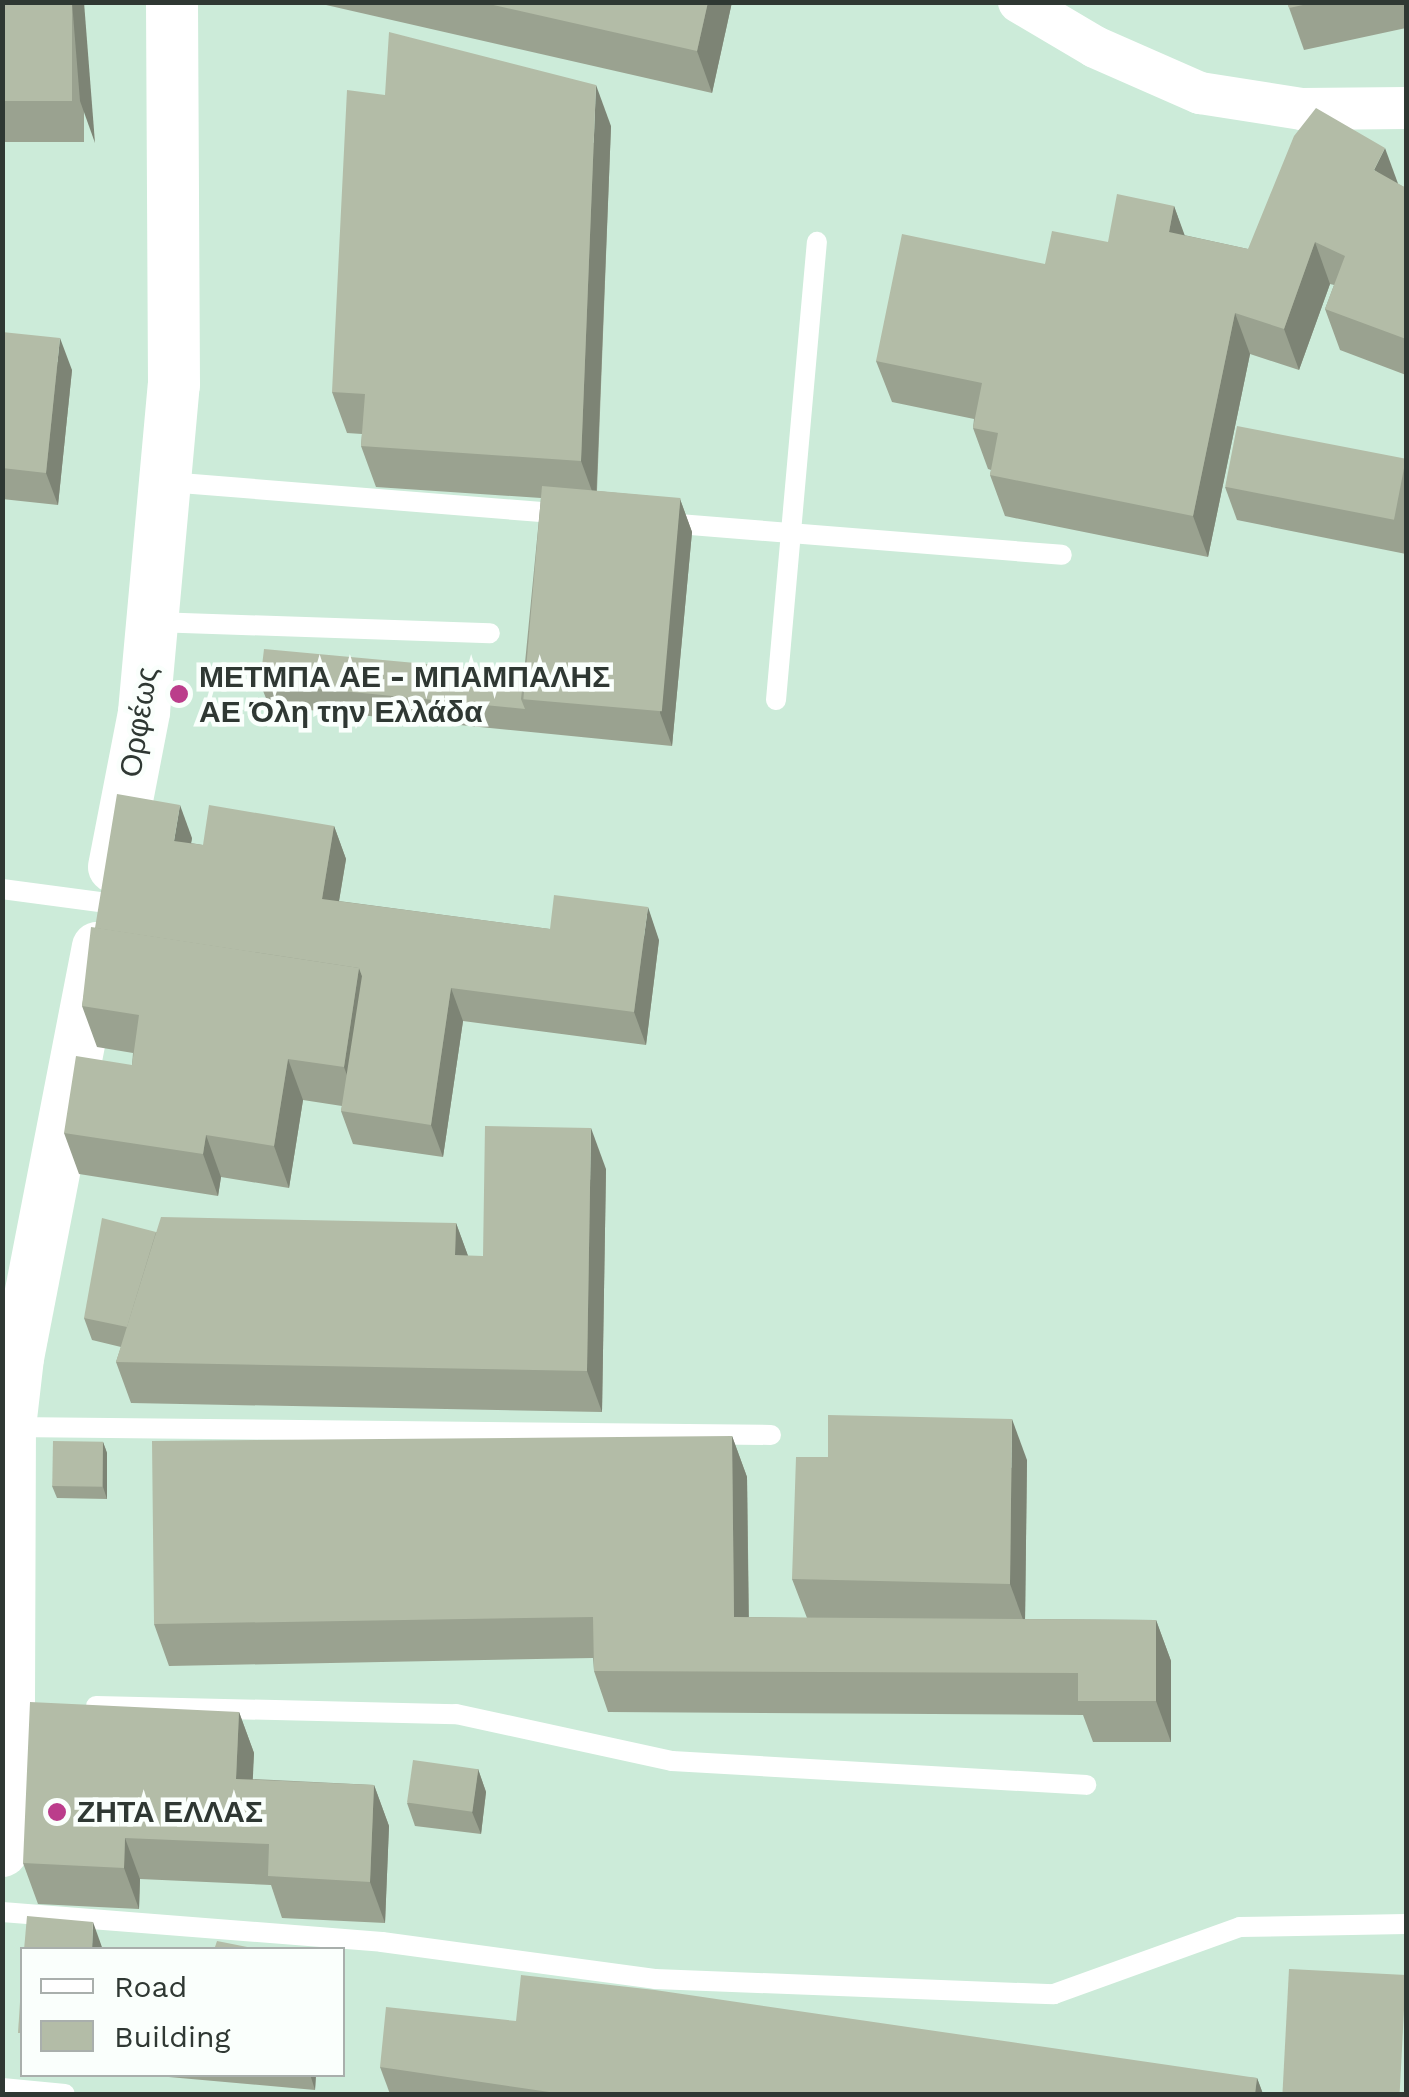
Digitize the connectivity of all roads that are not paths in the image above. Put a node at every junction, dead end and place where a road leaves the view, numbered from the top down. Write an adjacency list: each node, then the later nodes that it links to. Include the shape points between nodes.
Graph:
1 (172, 2): 5 (street, Ορφέως, via 174,385)
2 (1019, 2): 3 (street, via 1094,47 1200,93 1302,109)
3 (1406, 108)
4 (817, 242): 8 (lane)
5 (166, 482): 6 (lane); 10 (street, Ορφέως)
6 (594, 516)
7 (654, 522): 8 (lane)
8 (791, 534): 9 (lane); 12 (lane)
9 (1062, 555)
10 (152, 622): 11 (lane); 14 (street, Ορφέως, via 144,712)
11 (490, 634)
12 (776, 700)
13 (2, 890): 14 (lane)
14 (107, 904): 15 (street, Ορφέως)
15 (10, 1357): 16 (street, Ορφέως)
16 (10, 1427): 17 (lane); 20 (street, Ορφέως, via 19,1704)
17 (771, 1435)
18 (68, 1705): 19 (lane, via 456,1714 672,1760)
19 (1086, 1785)
20 (2, 1852)
21 (2, 1912): 22 (lane, via 382,1942 656,1979 1054,1994 1240,1926)
22 (1406, 1924)
23 (2, 2088): 24 (lane)
24 (65, 2094)

